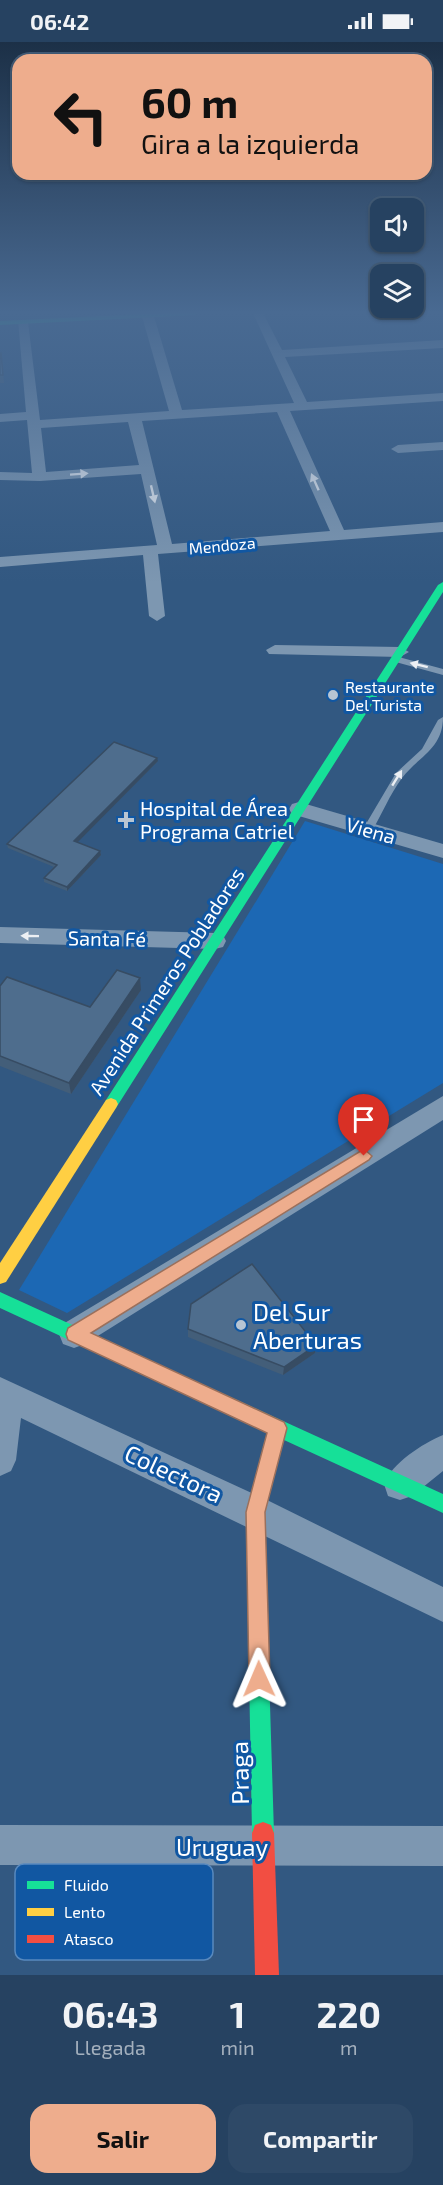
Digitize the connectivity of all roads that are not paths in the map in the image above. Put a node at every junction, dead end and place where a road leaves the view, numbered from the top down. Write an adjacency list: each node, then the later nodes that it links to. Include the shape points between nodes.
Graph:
1 (31, 403): 10 (street)
2 (173, 403): 7 (street)
3 (301, 403): 5 (street)
4 (346, 403): 5 (street)
5 (302, 406): 6 (street)
6 (282, 408): 7 (street); 17 (street, one-way to 6)
7 (176, 414): 8 (street)
8 (134, 417): 10 (street); 13 (street)
9 (0, 418): 10 (street)
10 (33, 420): 15 (street)
11 (443, 446): 12 (street)
12 (398, 449)
13 (147, 469): 15 (street, one-way to 13); 18 (street, one-way to 18)
14 (0, 476): 15 (street)
15 (40, 477)
16 (443, 527): 17 (street, Mendoza)
17 (339, 535): 18 (street, Mendoza)
18 (158, 550): 19 (street, Mendoza); 21 (street)
19 (0, 562)
20 (443, 585): 23 (street, Avenida Primeros Pobladores)
21 (157, 616)
22 (275, 651): 23 (street)
23 (398, 656): 24 (lane, one-way to 23); 26 (street, Avenida Primeros Pobladores)
24 (443, 672)
25 (443, 720): 27 (lane, one-way to 25, via 399,775 426,751)
26 (299, 809): 27 (street, Viena); 30 (street, Avenida Primeros Pobladores)
27 (368, 829): 28 (street, Viena)
28 (443, 850)
29 (0, 935): 30 (street, Santa Fé, one-way to 29)
30 (215, 941): 32 (street, Avenida Primeros Pobladores)
31 (443, 1107): 34 (street)
32 (0, 1277)
33 (0, 1300): 34 (street)
34 (74, 1334): 36 (street)
35 (4, 1394): 38 (street); 41 (street, Colectora)
36 (278, 1428): 39 (street); 41 (street, Praga)
37 (443, 1451): 39 (street)
38 (0, 1461)
39 (400, 1484): 40 (street)
40 (443, 1504)
41 (255, 1512): 42 (street, Colectora); 44 (street, Praga)
42 (443, 1605)
43 (0, 1845): 44 (street, Uruguay)
44 (264, 1846): 45 (street, Uruguay); 46 (street, Praga)
45 (443, 1846)
46 (267, 1975)

